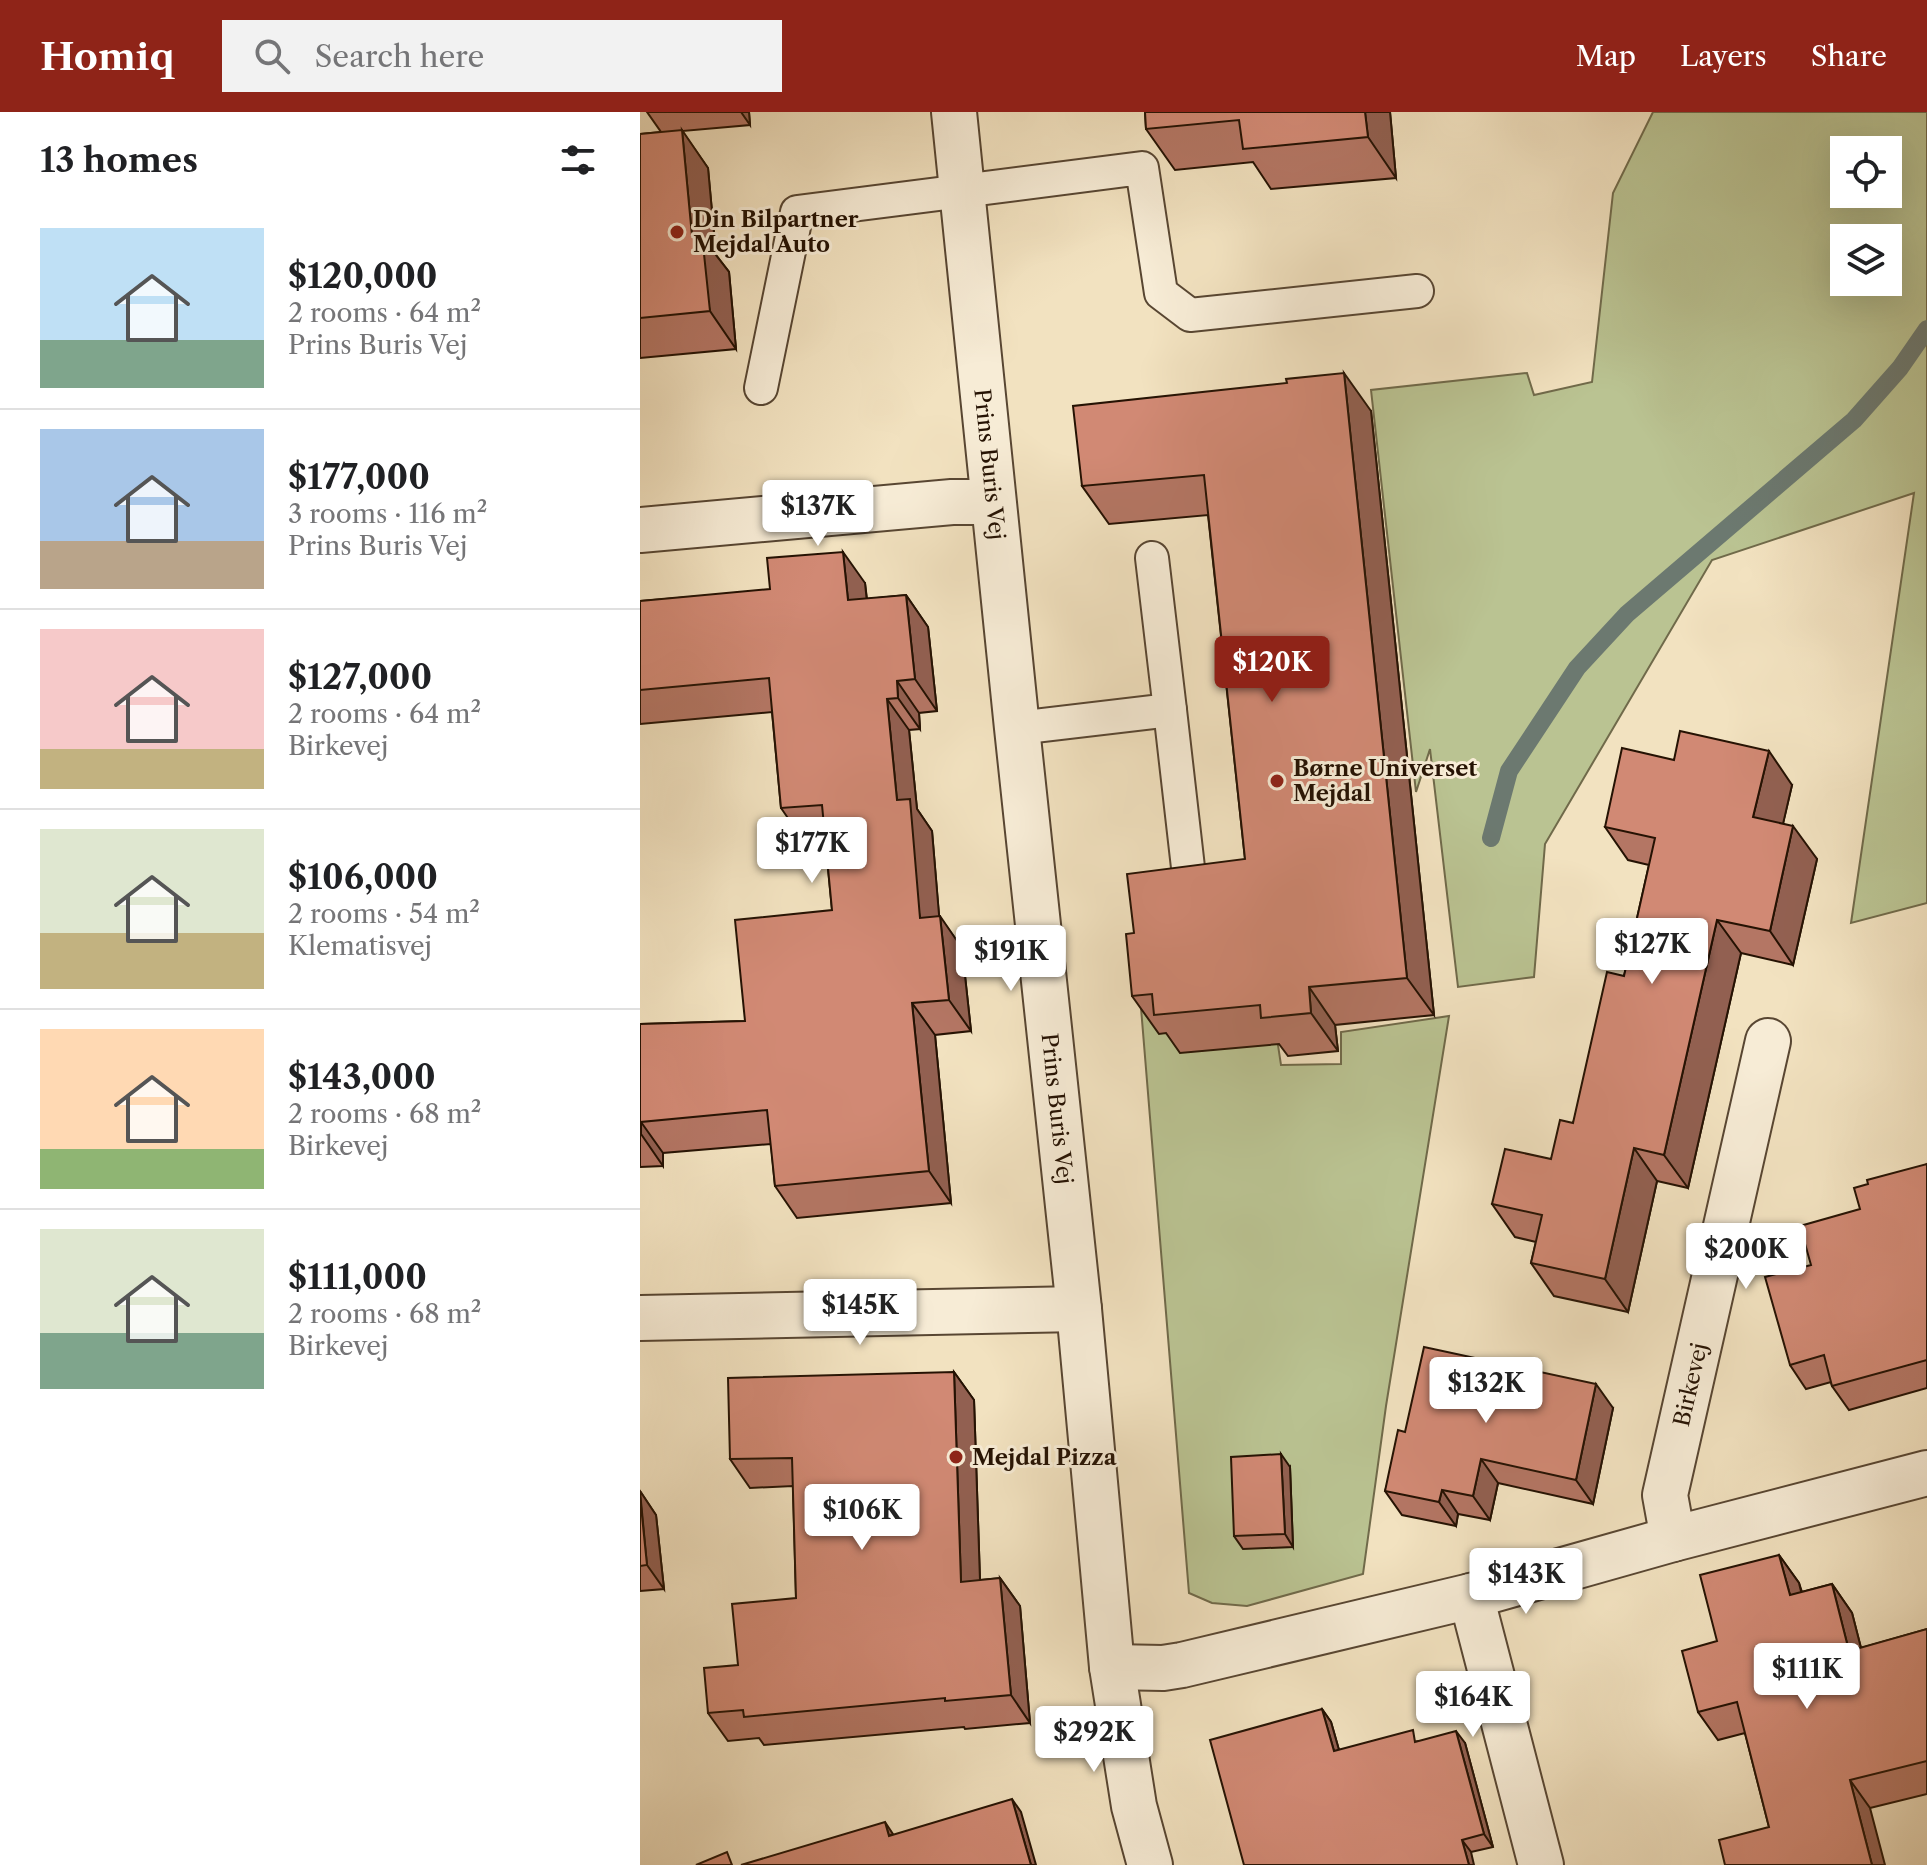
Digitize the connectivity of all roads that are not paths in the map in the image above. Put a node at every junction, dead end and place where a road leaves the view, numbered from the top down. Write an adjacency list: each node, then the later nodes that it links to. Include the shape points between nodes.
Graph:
1 (954, 112): 2 (street, Prins Buris Vej)
2 (962, 190): 3 (lane, via 1142,168 1161,293 1190,315); 4 (lane, via 797,212); 5 (street, Prins Buris Vej)
3 (1417, 291)
4 (761, 388)
5 (993, 502): 6 (street); 9 (street, Prins Buris Vej)
6 (640, 530)
7 (1152, 558): 8 (lane)
8 (1170, 710): 9 (lane); 10 (lane)
9 (1017, 728): 12 (street, Prins Buris Vej)
10 (1190, 885)
11 (1768, 1041): 15 (street, Birkevej, via 1665,1495)
12 (1079, 1309): 13 (street); 17 (street, Prins Buris Vej)
13 (640, 1318)
14 (1927, 1473): 15 (street)
15 (1673, 1539): 16 (street)
16 (1471, 1596): 17 (street, via 1182,1665); 19 (street)
17 (1112, 1667): 18 (street, Prins Buris Vej, via 1134,1806)
18 (1150, 1865)
19 (1541, 1865)

